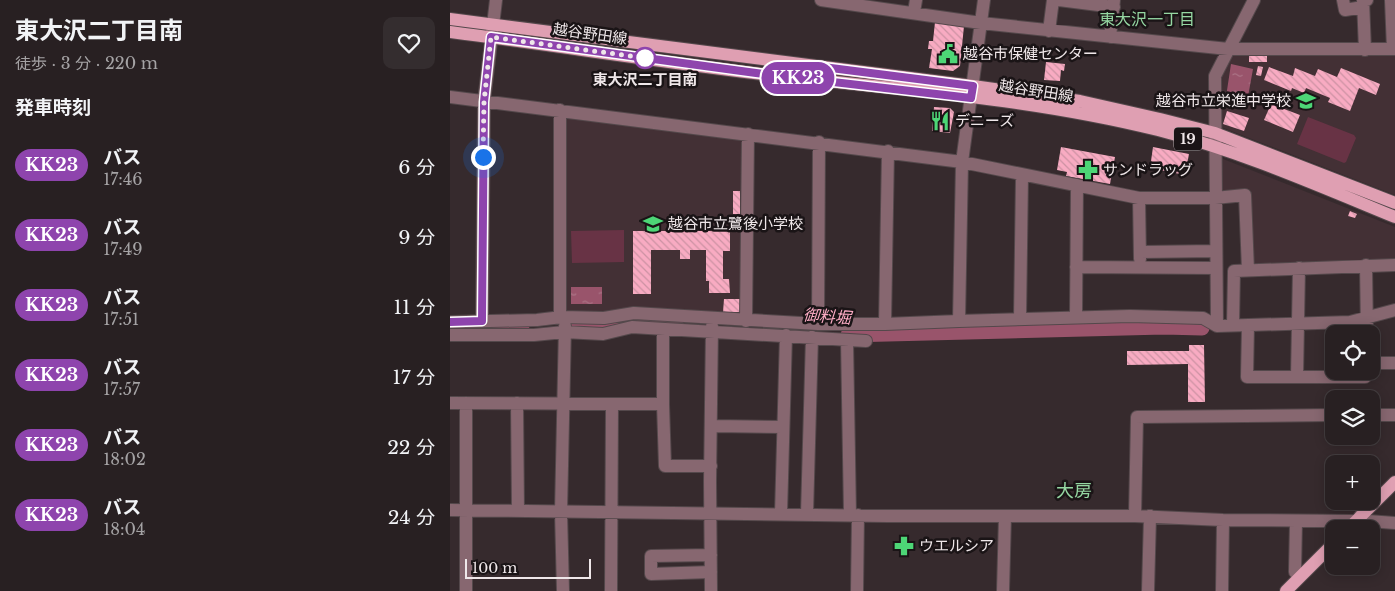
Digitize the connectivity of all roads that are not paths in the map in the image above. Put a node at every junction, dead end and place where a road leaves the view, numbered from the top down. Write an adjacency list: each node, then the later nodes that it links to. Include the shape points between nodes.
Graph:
1 (496, 0): 15 (street)
2 (822, 0): 10 (street)
3 (984, 0): 14 (street)
4 (1054, 0): 16 (street)
5 (1059, 0): 11 (street)
6 (1254, 0): 20 (street)
7 (1343, 0): 9 (street, via 1345,10)
8 (1391, 0): 19 (street)
9 (1365, 3): 21 (street)
10 (874, 4): 12 (street)
11 (1114, 4): 18 (street)
12 (915, 6): 14 (street)
13 (450, 20): 15 (main road, 越谷野田線 / 19)
14 (981, 23): 16 (street); 22 (street)
15 (492, 31): 17 (main road, 越谷野田線 / 19); 22 (main road, 越谷野田線 / 19, via 766,61); 24 (street)
16 (1049, 31): 18 (street)
17 (450, 32)
18 (1110, 37): 20 (street)
19 (1394, 49): 21 (street)
20 (1228, 50): 21 (street); 26 (street, via 1215,76)
21 (1365, 50)
22 (972, 92): 26 (main road, 越谷野田線 / 19, via 1080,101); 29 (main road, 越谷野田線 / 19, via 1158,130); 31 (street)
23 (450, 97): 24 (street)
24 (484, 102): 25 (street); 52 (street)
25 (560, 110): 27 (street); 56 (street)
26 (1215, 133): 29 (street); 36 (main road, 越谷野田線 / 19)
27 (748, 134): 28 (street); 51 (street)
28 (818, 142): 30 (street); 57 (street)
29 (1216, 147): 35 (street); 37 (main road, 越谷野田線 / 19)
30 (888, 151): 31 (street); 58 (street)
31 (962, 162): 32 (street); 53 (street)
32 (1022, 175): 33 (street); 50 (street)
33 (1077, 185): 34 (street); 42 (street)
34 (1139, 198): 35 (street); 39 (street)
35 (1216, 198): 38 (street); 46 (street, via 1246,196)
36 (1395, 203)
37 (1395, 217)
38 (1216, 251): 39 (street); 44 (street)
39 (1140, 252): 43 (street)
40 (1366, 265): 41 (street); 45 (street); 48 (street)
41 (1395, 265)
42 (1076, 267): 43 (street); 49 (street)
43 (1140, 267): 44 (street)
44 (1216, 268): 63 (street)
45 (1299, 268): 46 (street); 55 (street)
46 (1248, 270): 60 (street, via 1234,271)
47 (1395, 310): 48 (street)
48 (1367, 317): 55 (street, via 1350,322); 61 (street)
49 (1076, 318): 50 (street); 63 (street, via 1203,318)
50 (1020, 319): 53 (street)
51 (746, 320): 57 (street); 62 (street)
52 (482, 321): 54 (street); 56 (street, via 537,320)
53 (959, 321): 58 (street)
54 (450, 322)
55 (1299, 323): 59 (street); 72 (street)
56 (564, 324): 62 (street, via 634,312); 64 (street, via 603,334 632,327); 65 (street, via 534,335); 77 (street)
57 (818, 324): 58 (street)
58 (885, 324)
59 (1248, 324): 60 (street); 72 (street, via 1247,377)
60 (1233, 325): 63 (street)
61 (1367, 325)
62 (712, 326): 64 (street); 66 (street); 85 (street)
63 (1217, 326)
64 (663, 330): 78 (street)
65 (450, 335)
66 (786, 335): 67 (street); 84 (street)
67 (812, 337): 68 (street); 94 (street)
68 (847, 340): 69 (street); 95 (street)
69 (866, 341)
70 (1380, 363): 71 (street)
71 (1395, 363)
72 (1297, 377): 73 (street)
73 (1325, 377)
74 (450, 403): 75 (street)
75 (466, 403): 76 (street); 88 (street)
76 (517, 404): 77 (street); 89 (street)
77 (563, 404): 79 (street); 90 (street)
78 (663, 404): 79 (street); 85 (street, via 665,466)
79 (612, 405): 91 (street)
80 (1325, 415): 97 (street, via 1137,417)
81 (1380, 415): 82 (street)
82 (1395, 415)
83 (714, 426): 84 (street)
84 (784, 427): 93 (street)
85 (711, 466): 92 (street)
86 (1395, 482): 100 (main road)
87 (450, 510): 88 (street)
88 (467, 511): 89 (street); 110 (street)
89 (518, 511): 90 (street)
90 (561, 512): 91 (street); 111 (street)
91 (612, 512): 92 (street); 112 (street)
92 (710, 514): 93 (street); 106 (street)
93 (781, 514): 94 (street)
94 (808, 514): 95 (street)
95 (854, 515): 96 (street); 114 (street)
96 (1005, 516): 97 (street); 115 (street)
97 (1135, 516): 98 (street)
98 (1150, 516): 99 (street); 116 (street)
99 (1223, 520): 101 (street); 117 (street)
100 (1357, 520)
101 (1296, 521): 102 (street); 108 (street, via 1296,572)
102 (1325, 521)
103 (1380, 522): 104 (street)
104 (1395, 523)
105 (1325, 552): 108 (main road)
106 (711, 555): 107 (street); 107 (street, via 651,556 651,574)
107 (712, 572): 113 (street)
108 (1300, 576): 109 (main road)
109 (1288, 590)
110 (466, 591)
111 (563, 591)
112 (611, 591)
113 (711, 591)
114 (857, 591)
115 (1003, 591)
116 (1148, 591)
117 (1222, 591)

